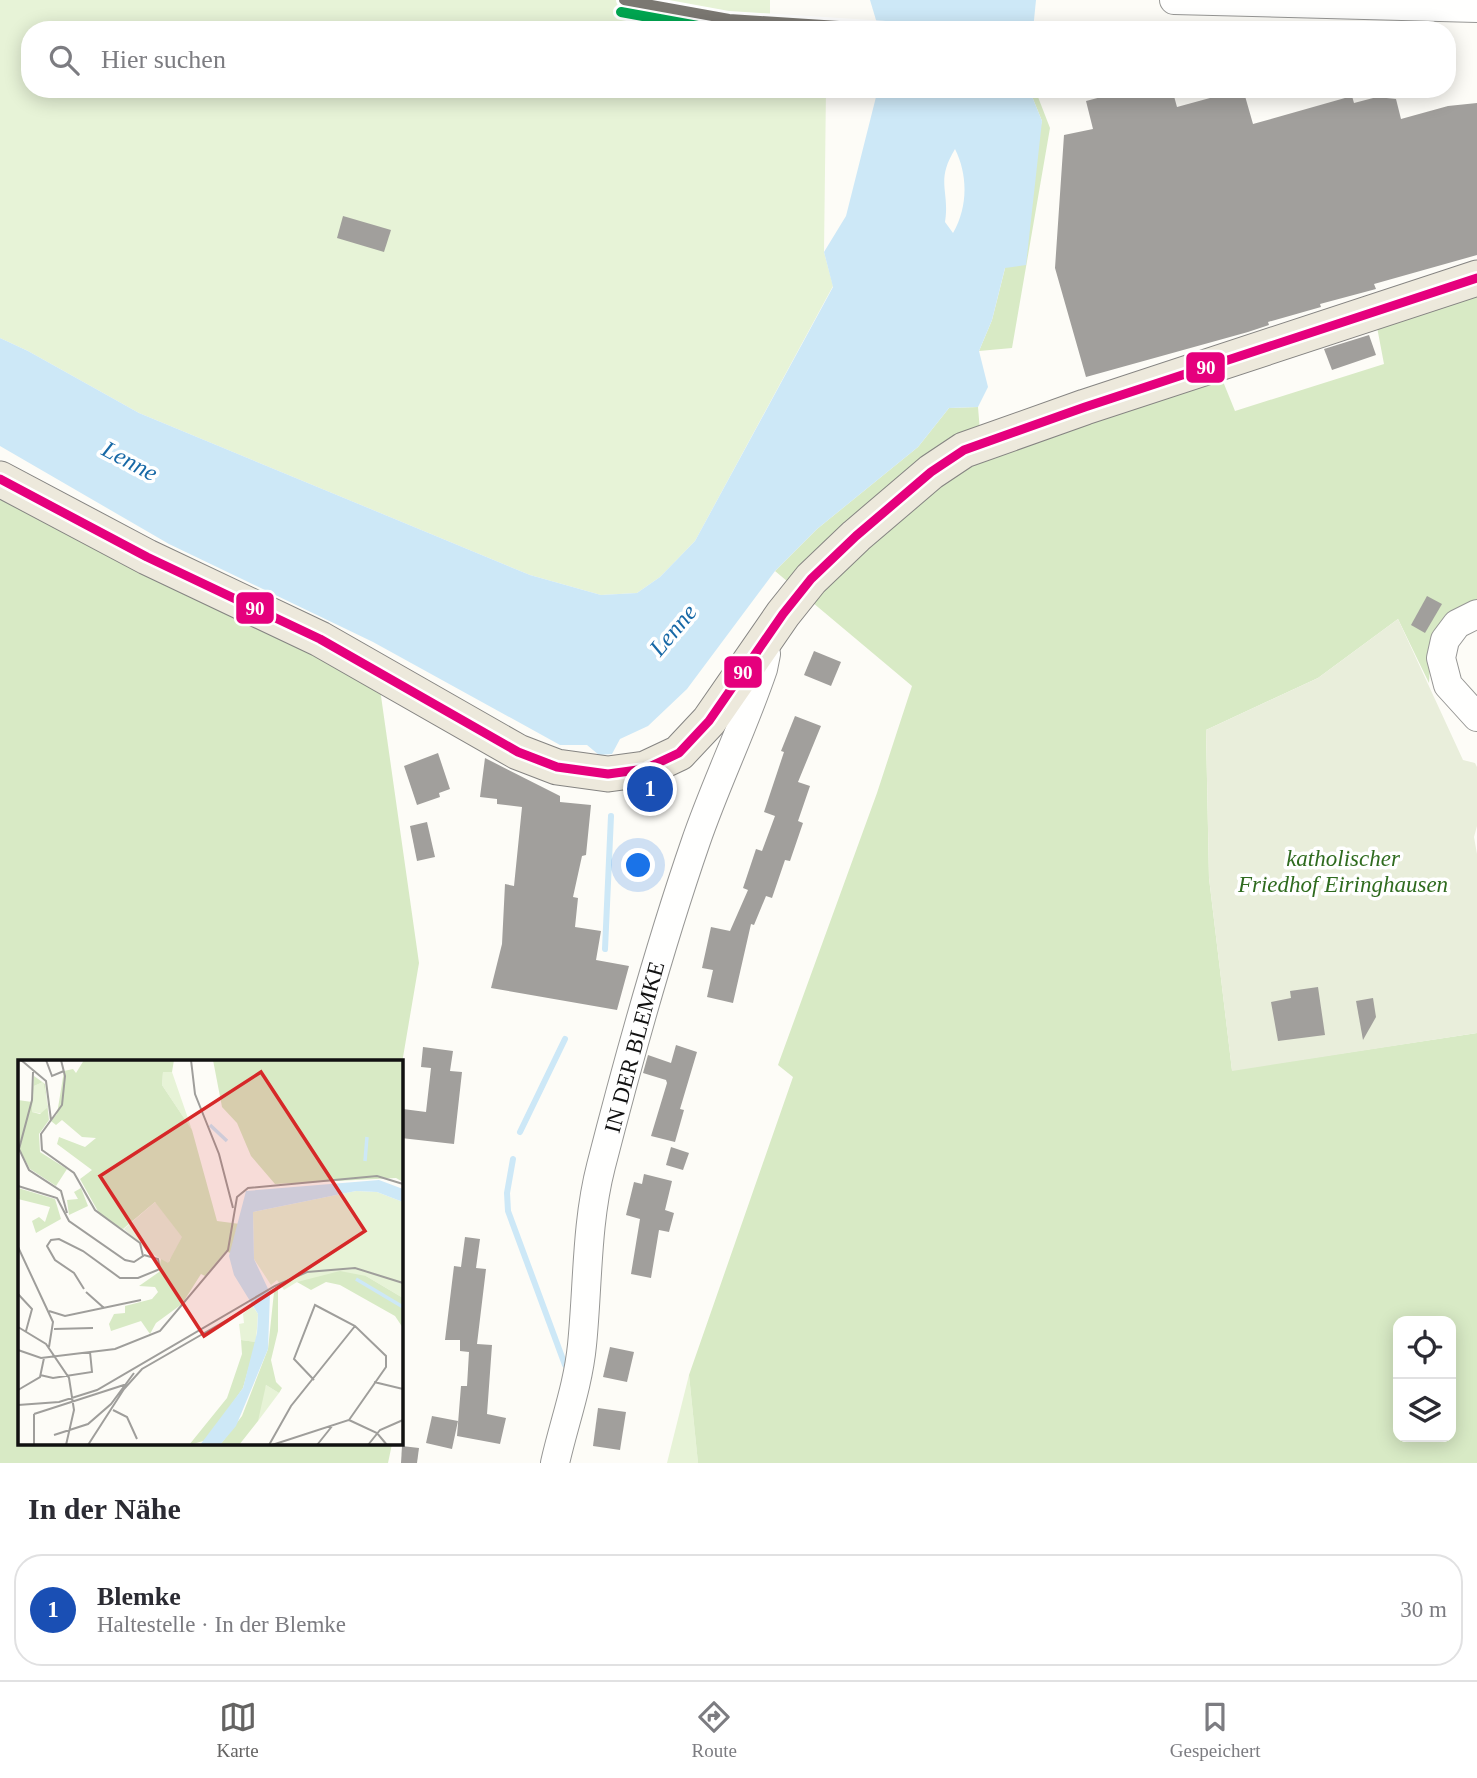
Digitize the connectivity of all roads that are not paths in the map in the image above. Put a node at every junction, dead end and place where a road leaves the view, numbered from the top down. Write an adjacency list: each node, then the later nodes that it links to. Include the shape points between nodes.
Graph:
1 (1174, 0): 2 (street)
2 (1477, 8)
3 (1477, 278): 6 (main road, via 964,450 856,536 788,608)
4 (0, 479): 6 (main road, via 124,545 320,639 518,752 564,768 608,774 645,769 679,752 709,721)
5 (1477, 614): 7 (street, via 1457,624 1445,640 1441,657 1448,685)
6 (763, 645): 8 (street, IN DER BLEMKE, via 764,669 683,879 615,1110 590,1244 577,1383)
7 (1477, 718)
8 (555, 1463)

